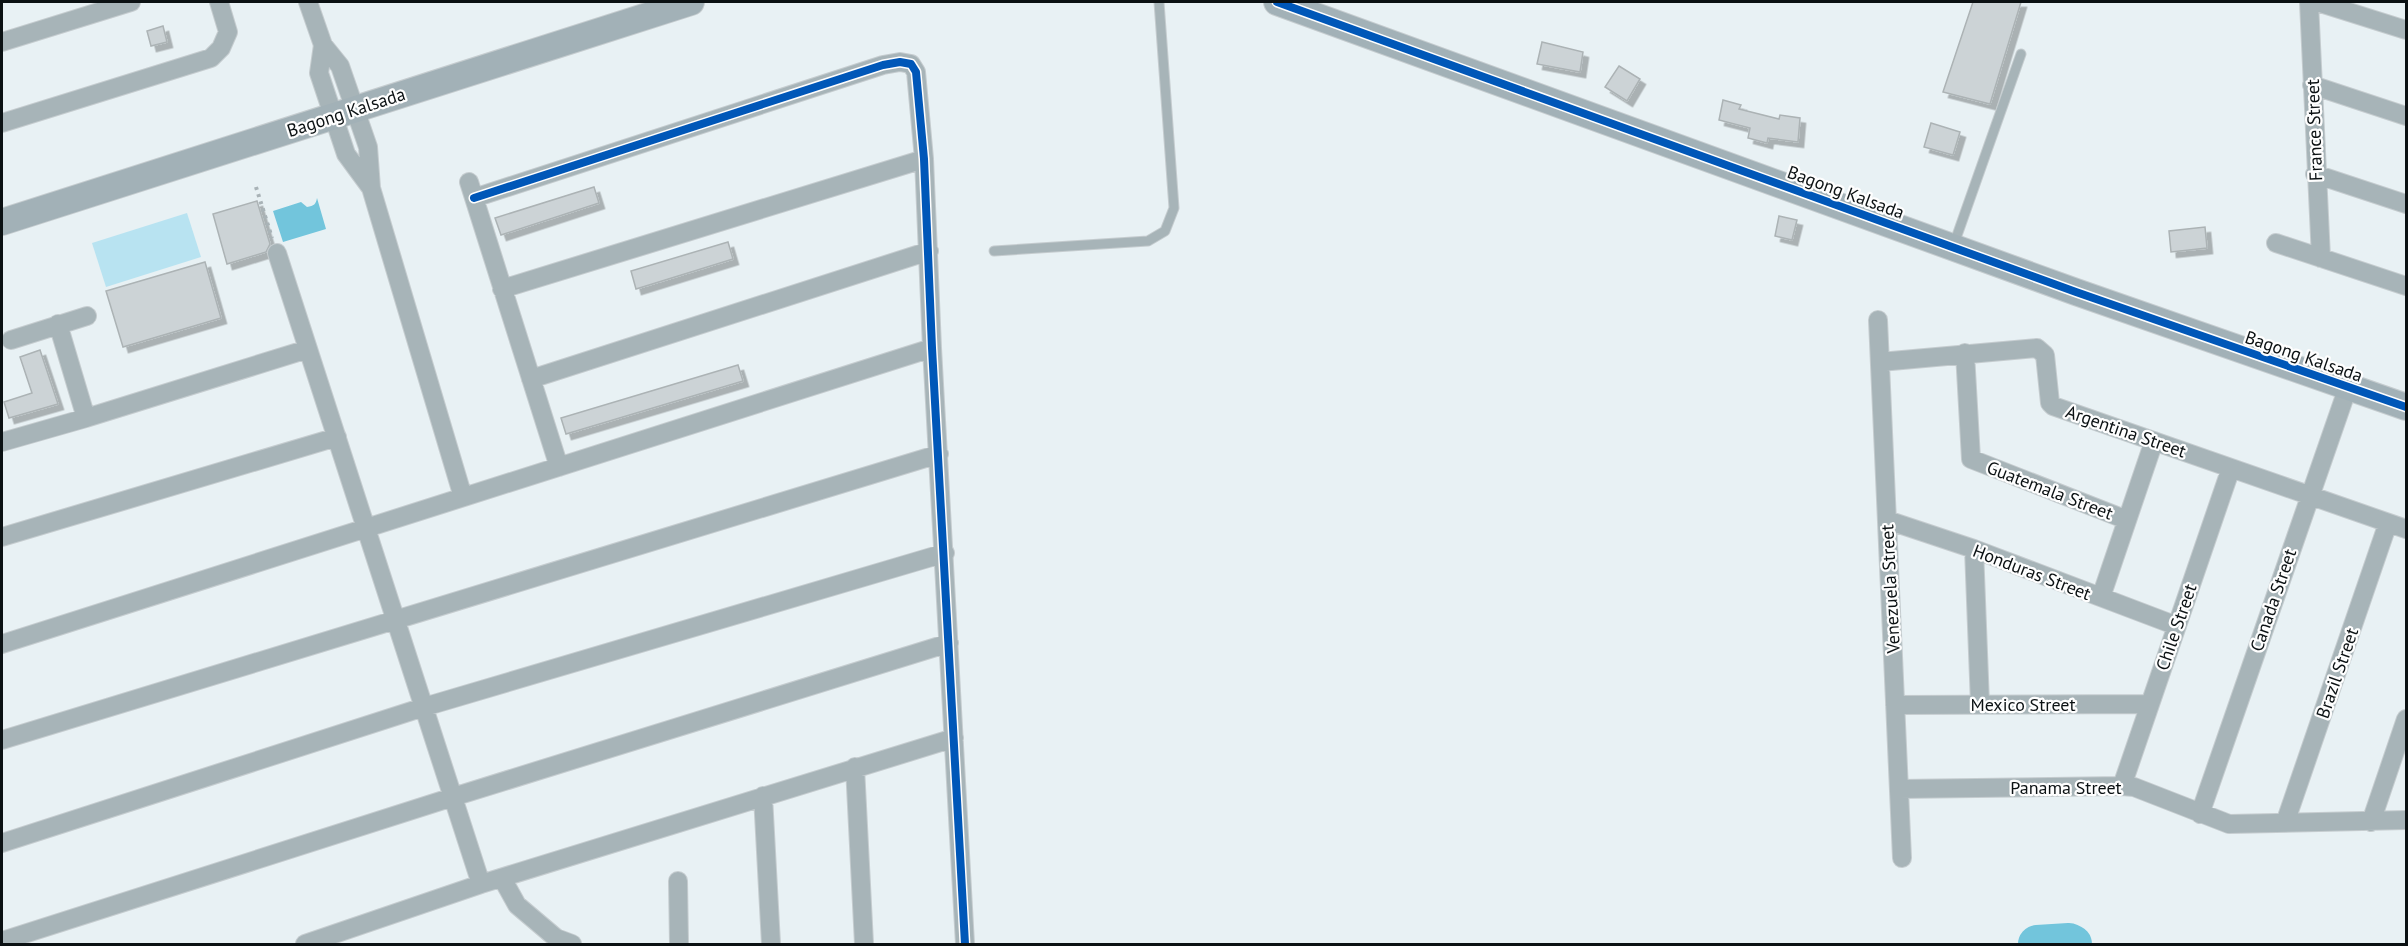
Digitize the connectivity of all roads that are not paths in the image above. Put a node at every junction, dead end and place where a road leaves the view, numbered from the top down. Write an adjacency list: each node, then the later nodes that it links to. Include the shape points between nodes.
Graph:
1 (131, 2): 10 (street)
2 (219, 2): 15 (street, via 228,32 211,58)
3 (308, 2): 13 (street, via 323,45 340,66)
4 (691, 2): 13 (street, Bagong Kalsada)
5 (1159, 2): 23 (lane, via 1174,208 1165,231 1148,241)
6 (1277, 2): 21 (street, Bagong Kalsada)
7 (2309, 2): 12 (street, France Street)
8 (2317, 2): 9 (street)
9 (2406, 30)
10 (2, 42)
11 (2021, 54): 21 (lane)
12 (2312, 85): 14 (street); 17 (street, France Street)
13 (344, 113): 19 (street, Bagong Kalsada); 47 (street, via 368,147 371,188)
14 (2406, 116)
15 (2, 123)
16 (924, 159): 22 (street); 27 (street); 27 (street, via 916,72 911,64 900,62 471,190)
17 (2316, 174): 18 (street); 25 (street, France Street)
18 (2406, 204)
19 (2, 222)
20 (2276, 243): 25 (street)
21 (1953, 247): 37 (street, Bagong Kalsada)
22 (929, 251): 32 (street); 36 (street)
23 (994, 251)
24 (277, 253): 33 (street)
25 (2320, 258): 26 (street)
26 (2406, 286)
27 (502, 289): 36 (street)
28 (87, 316): 30 (street)
29 (1878, 320): 35 (street, Venezuela Street)
30 (58, 324): 31 (street); 39 (street)
31 (10, 340)
32 (932, 348): 43 (street); 44 (street)
33 (308, 350): 39 (street); 40 (street)
34 (1965, 353): 35 (street, Argentina Street); 41 (street, Argentina Street, via 2037,348 2045,355 2053,406); 49 (street, Guatemala Street, via 1971,459)
35 (1880, 362): 48 (street, Venezuela Street)
36 (531, 379): 44 (street)
37 (2348, 387): 38 (street, Bagong Kalsada); 46 (street, Canada Street)
38 (2406, 407)
39 (86, 418): 42 (street)
40 (337, 437): 51 (street); 53 (street)
41 (2154, 441): 45 (street, Argentina Street); 49 (street)
42 (2, 442)
43 (939, 454): 55 (street); 57 (street)
44 (559, 466): 47 (street)
45 (2231, 468): 46 (street, Argentina Street); 58 (street, Chile Street)
46 (2309, 496): 50 (street, Argentina Street); 73 (street, Canada Street)
47 (463, 497): 51 (street)
48 (1887, 520): 54 (street, Honduras Street); 63 (street, Venezuela Street)
49 (2127, 520): 56 (street)
50 (2388, 523): 52 (street, Argentina Street); 76 (street, Brazil Street)
51 (366, 528): 57 (street); 60 (street)
52 (2406, 530)
53 (2, 537)
54 (1974, 549): 56 (street, Honduras Street); 61 (street)
55 (945, 553): 59 (street); 64 (street)
56 (2101, 597): 58 (street, Honduras Street)
57 (396, 620): 64 (street); 67 (street)
58 (2177, 626): 62 (street, Chile Street)
59 (949, 643): 66 (street); 72 (street)
60 (2, 644)
61 (1980, 704): 62 (street, Mexico Street); 63 (street, Mexico Street)
62 (2150, 704): 69 (street, Chile Street)
63 (1895, 705): 70 (street, Venezuela Street)
64 (424, 707): 72 (street); 77 (street)
65 (2406, 719): 75 (street)
66 (954, 738): 68 (street); 89 (street)
67 (2, 740)
68 (855, 767): 71 (street); 88 (street)
69 (2122, 786): 70 (street, Panama Street); 73 (street, Panama Street, via 2134,787)
70 (1899, 789): 78 (street, Venezuela Street)
71 (763, 796): 79 (street); 87 (street)
72 (453, 797): 81 (street); 83 (street)
73 (2200, 814): 76 (street, Panama Street, via 2229,824)
74 (2406, 820): 75 (street, Panama Street)
75 (2371, 822): 76 (street, Panama Street)
76 (2285, 823)
77 (2, 843)
78 (1902, 858)
79 (502, 878): 81 (street); 85 (street, via 517,905 556,938)
80 (678, 881): 86 (street)
81 (481, 884): 82 (street)
82 (360, 936): 84 (street)
83 (2, 941)
84 (305, 945)
85 (572, 945)
86 (679, 945)
87 (771, 945)
88 (864, 945)
89 (965, 945)

